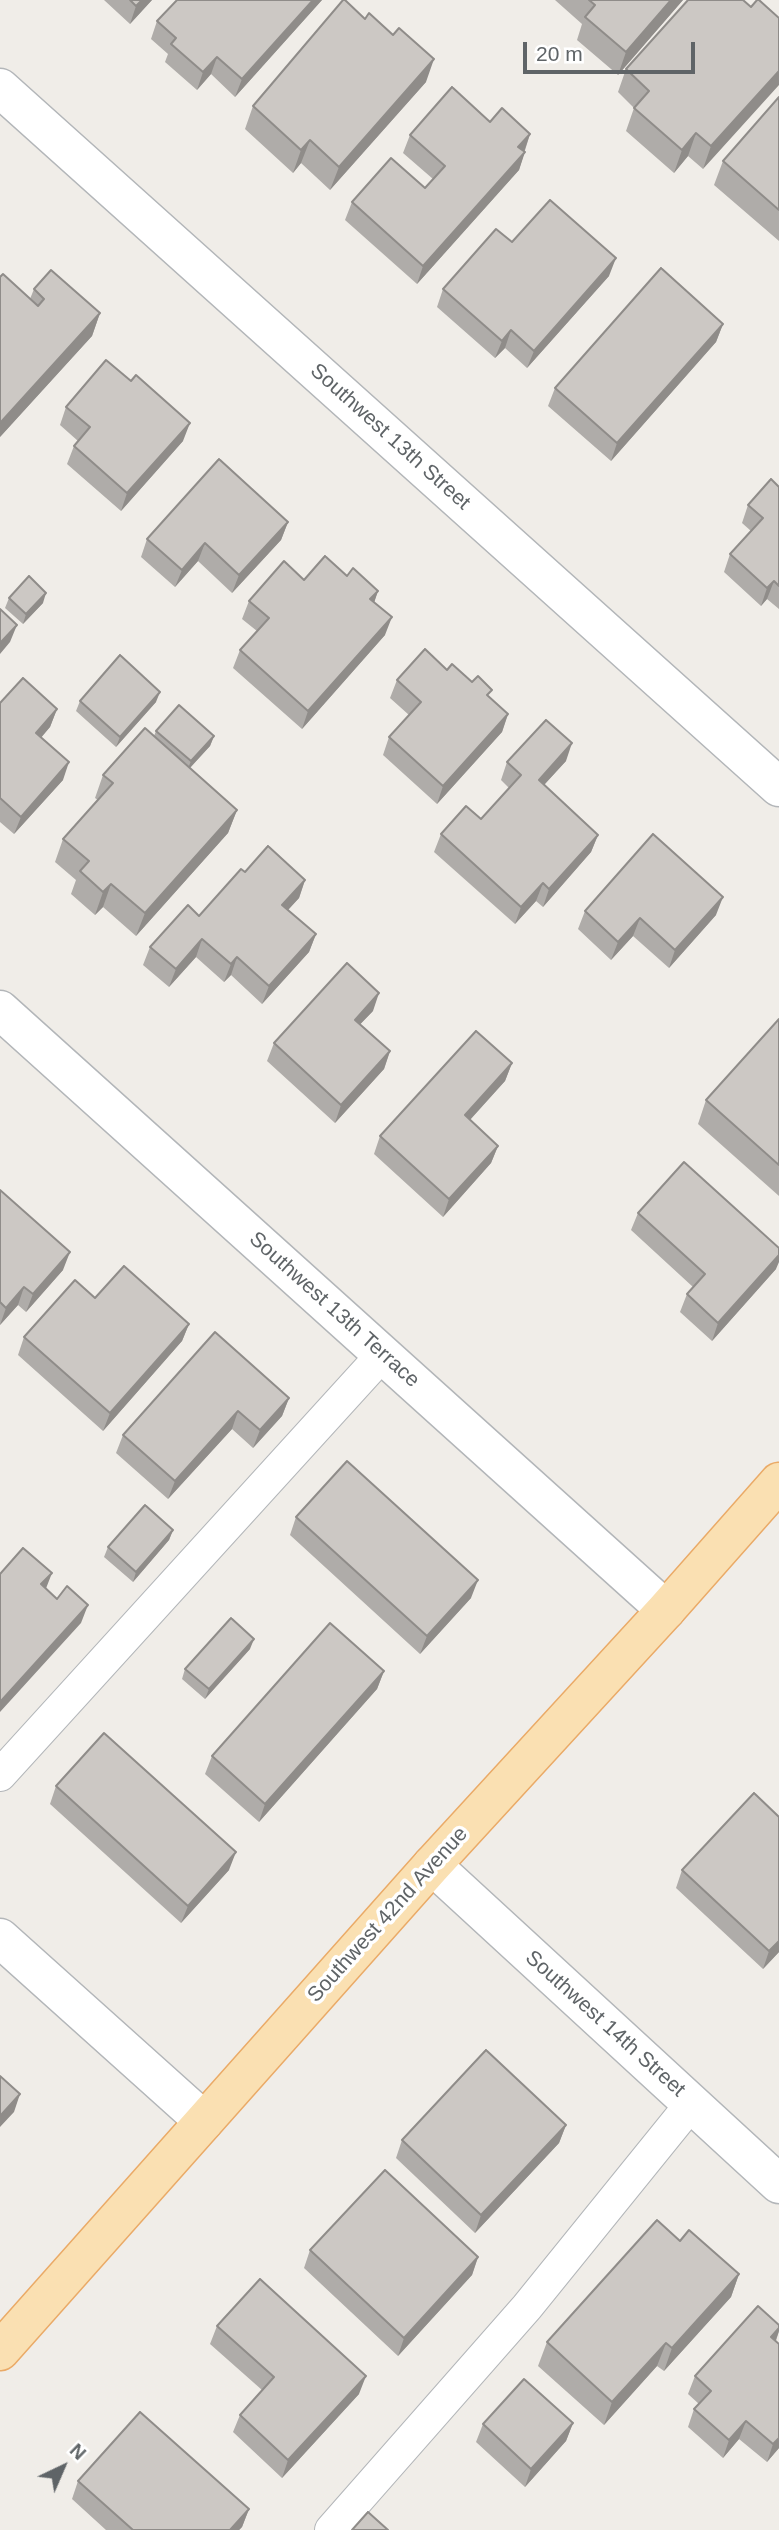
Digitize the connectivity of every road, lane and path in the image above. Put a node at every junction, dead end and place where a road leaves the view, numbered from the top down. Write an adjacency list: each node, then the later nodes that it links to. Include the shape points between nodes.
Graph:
1 (0, 88): 2 (street, Southwest 13th Street)
2 (779, 786)
3 (0, 1010): 4 (street, Southwest 13th Terrace)
4 (383, 1354): 6 (street, Southwest 13th Terrace); 7 (lane)
5 (779, 1482): 6 (main road, Southwest 42nd Avenue)
6 (666, 1610): 8 (main road, Southwest 42nd Avenue)
7 (0, 1776)
8 (432, 1865): 10 (street, Southwest 14th Street); 11 (main road, Southwest 42nd Avenue)
9 (0, 1938): 11 (street)
10 (692, 2103): 12 (street, Southwest 14th Street); 14 (lane, via 527,2307)
11 (204, 2121): 13 (main road, Southwest 42nd Avenue)
12 (779, 2184)
13 (0, 2351)
14 (331, 2530)

